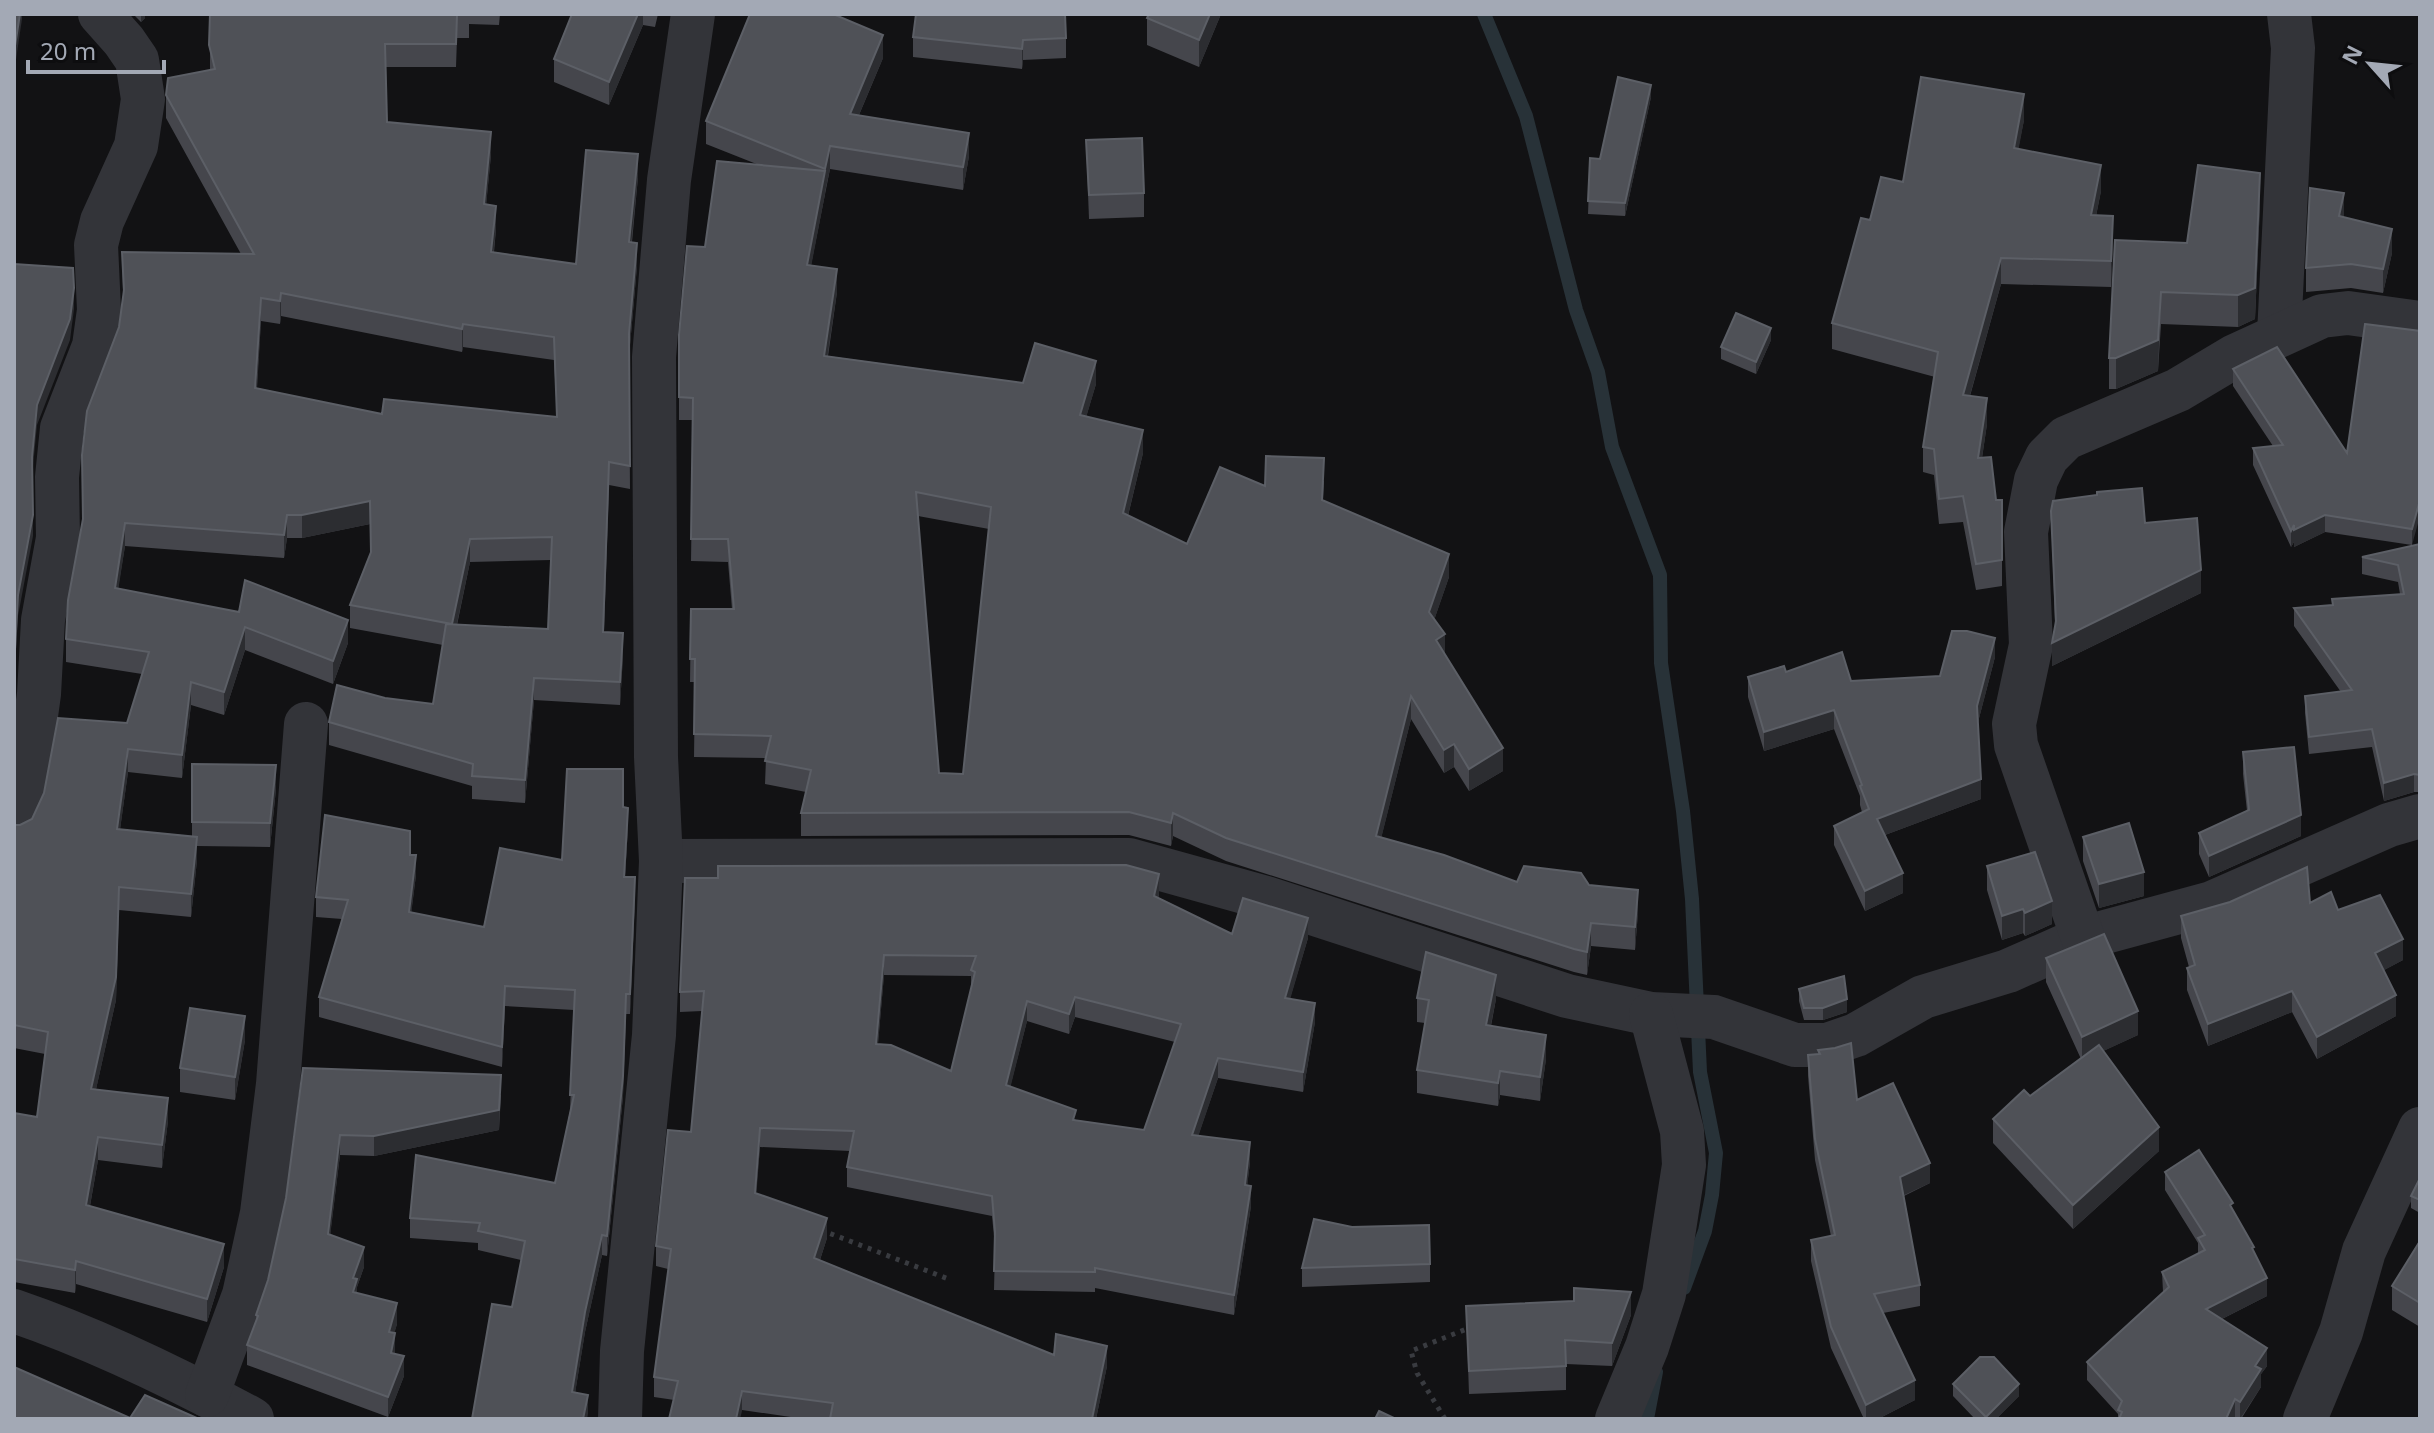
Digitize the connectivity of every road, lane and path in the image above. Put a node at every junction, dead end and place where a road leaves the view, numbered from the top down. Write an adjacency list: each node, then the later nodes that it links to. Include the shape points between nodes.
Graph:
1 (100, 14): 8 (street, via 137,60 143,99 136,146 96,245 99,310 94,346 62,428 58,538 43,620 27,781)
2 (693, 14): 9 (street, via 669,180 654,357 655,727)
3 (2289, 14): 5 (street, via 2293,48)
4 (2420, 323): 5 (street, via 2348,313 2322,316)
5 (2279, 335): 10 (street, via 2178,390 2066,438 2047,457 2036,480 2026,532 2031,645 2014,724 2016,745)
6 (306, 724): 17 (street, via 278,1084 262,1213 244,1295)
7 (2420, 816): 10 (street, via 2212,903)
8 (14, 824)
9 (661, 861): 11 (street, via 1129,860 1266,898 1567,996); 19 (street, via 654,1035 622,1351)
10 (2083, 938): 11 (street, via 2008,971 1923,997 1856,1035 1827,1045 1795,1045)
11 (1680, 1015): 21 (street, via 1684,1165 1664,1294)
12 (2420, 1129): 22 (street, via 2364,1251 2341,1332)
13 (810, 1225): 14 (path)
14 (951, 1280)
15 (14, 1311): 17 (street)
16 (1483, 1324): 20 (path, via 1411,1351 1417,1373)
17 (207, 1395): 18 (street)
18 (252, 1419)
19 (620, 1419)
20 (1445, 1419)
21 (1617, 1419)
22 (2305, 1419)

